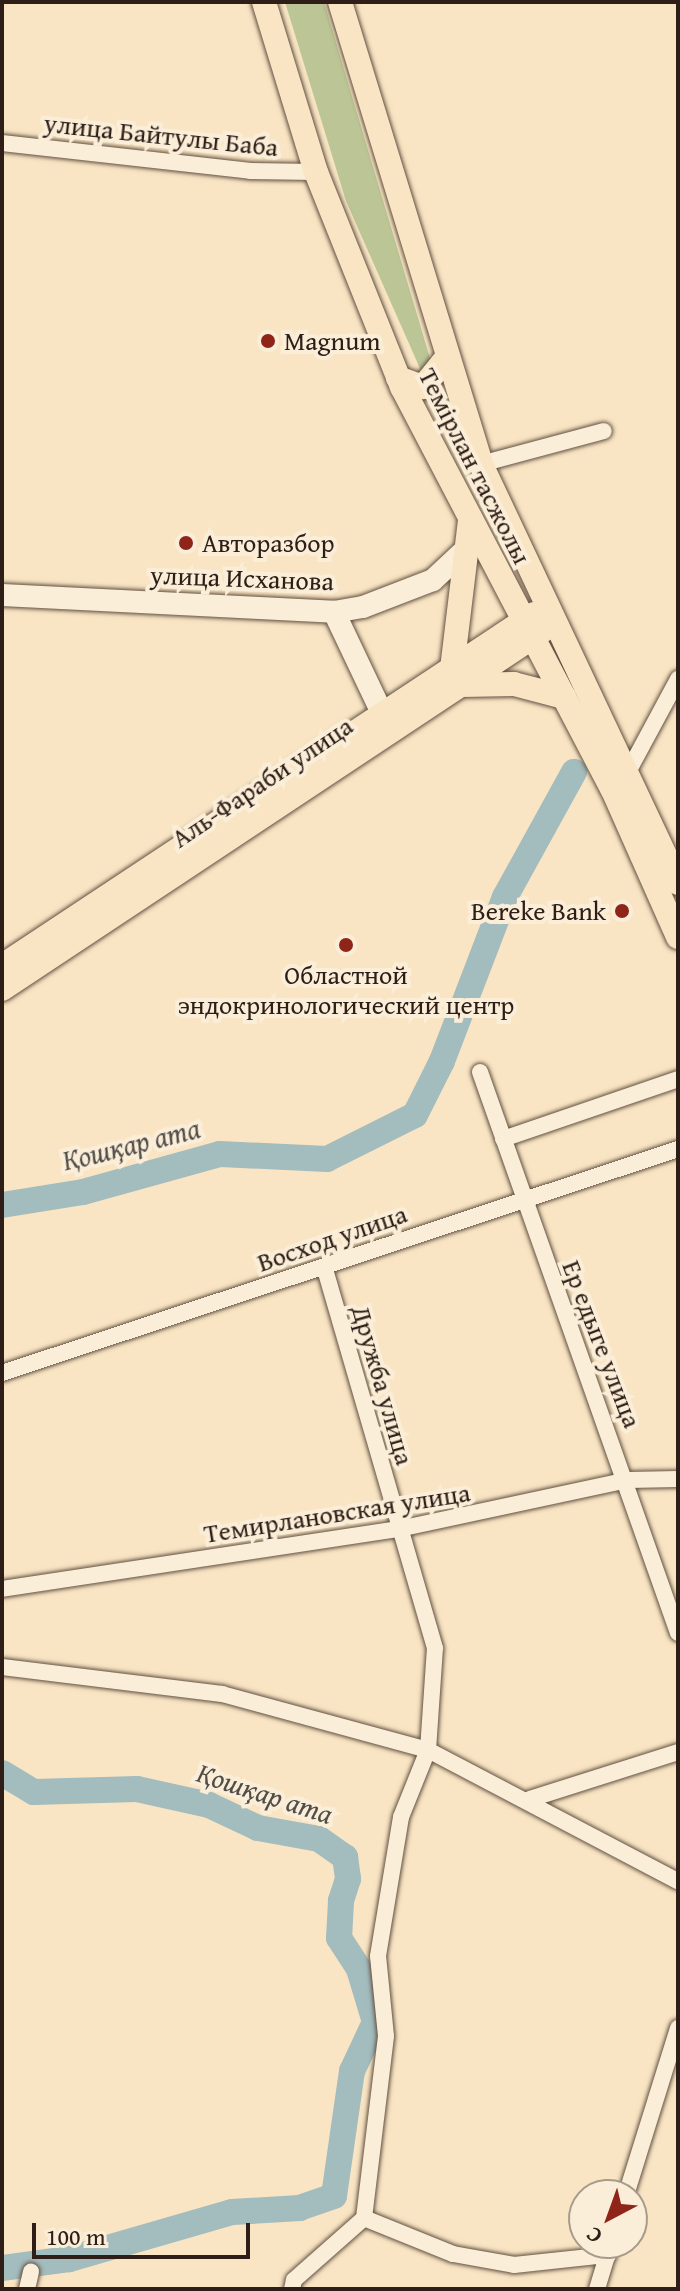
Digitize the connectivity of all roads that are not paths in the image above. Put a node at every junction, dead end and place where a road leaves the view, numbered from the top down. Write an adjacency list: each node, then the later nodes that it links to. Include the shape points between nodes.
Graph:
1 (264, 2): 4 (main road, Темірлан тасжолы)
2 (340, 2): 5 (main road, Темірлан тасжолы)
3 (2, 143): 4 (street, улица Байтулы Баба, via 250,171)
4 (316, 172): 6 (main road, Темірлан тасжолы)
5 (446, 359): 6 (main road, via 423,387); 8 (main road, Темірлан тасжолы)
6 (398, 378): 9 (main road, Темірлан тасжолы)
7 (604, 431): 8 (street)
8 (481, 464): 13 (main road, Темірлан тасжолы)
9 (470, 521): 10 (main road); 14 (main road, Темірлан тасжолы)
10 (464, 551): 12 (main road, улица Исханова, via 433,580 363,607); 15 (main road)
11 (2, 595): 12 (main road, улица Исханова)
12 (334, 612): 18 (main road)
13 (551, 616): 14 (main road, Аль-Фараби улица); 19 (main road, Темірлан тасжолы)
14 (527, 628): 15 (main road, Аль-Фараби улица); 17 (main road, Темірлан тасжолы)
15 (457, 677): 17 (main road); 18 (main road, Аль-Фараби улица); 23 (main road, Аль-Фараби улица)
16 (678, 679): 19 (street)
17 (564, 697): 21 (main road, Темірлан тасжолы, via 612,788)
18 (382, 713): 22 (main road, Аль-Фараби улица)
19 (628, 772): 20 (main road, Темірлан тасжолы)
20 (678, 883)
21 (678, 937)
22 (2, 966)
23 (2, 989)
24 (480, 1072): 26 (street, Ер едыге улица)
25 (678, 1079): 26 (street)
26 (503, 1139): 28 (street, Ер едыге улица)
27 (678, 1149): 28 (street, Восход улица)
28 (521, 1200): 29 (street, Восход улица); 32 (street, Ер едыге улица)
29 (324, 1267): 30 (street, Восход улица); 33 (street, Дружба улица)
30 (2, 1373)
31 (678, 1479): 32 (street, Темирлановская улица)
32 (628, 1480): 33 (street, Темирлановская улица); 35 (street, Ер едыге улица)
33 (399, 1529): 34 (street, Темирлановская улица); 37 (street, Дружба улица, via 435,1648)
34 (2, 1589)
35 (678, 1633)
36 (2, 1667): 37 (street, via 222,1694)
37 (428, 1750): 39 (street); 43 (street, Дружба улица, via 401,1817 378,1956 386,2036)
38 (678, 1752): 39 (street)
39 (530, 1799): 40 (street)
40 (678, 1881)
41 (678, 2028): 42 (street)
42 (631, 2179)
43 (364, 2218): 44 (street, via 453,2254 514,2265); 48 (street, via 294,2280)
44 (568, 2256)
45 (606, 2259): 49 (street)
46 (31, 2271): 47 (street)
47 (27, 2289)
48 (292, 2289)
49 (597, 2289)

